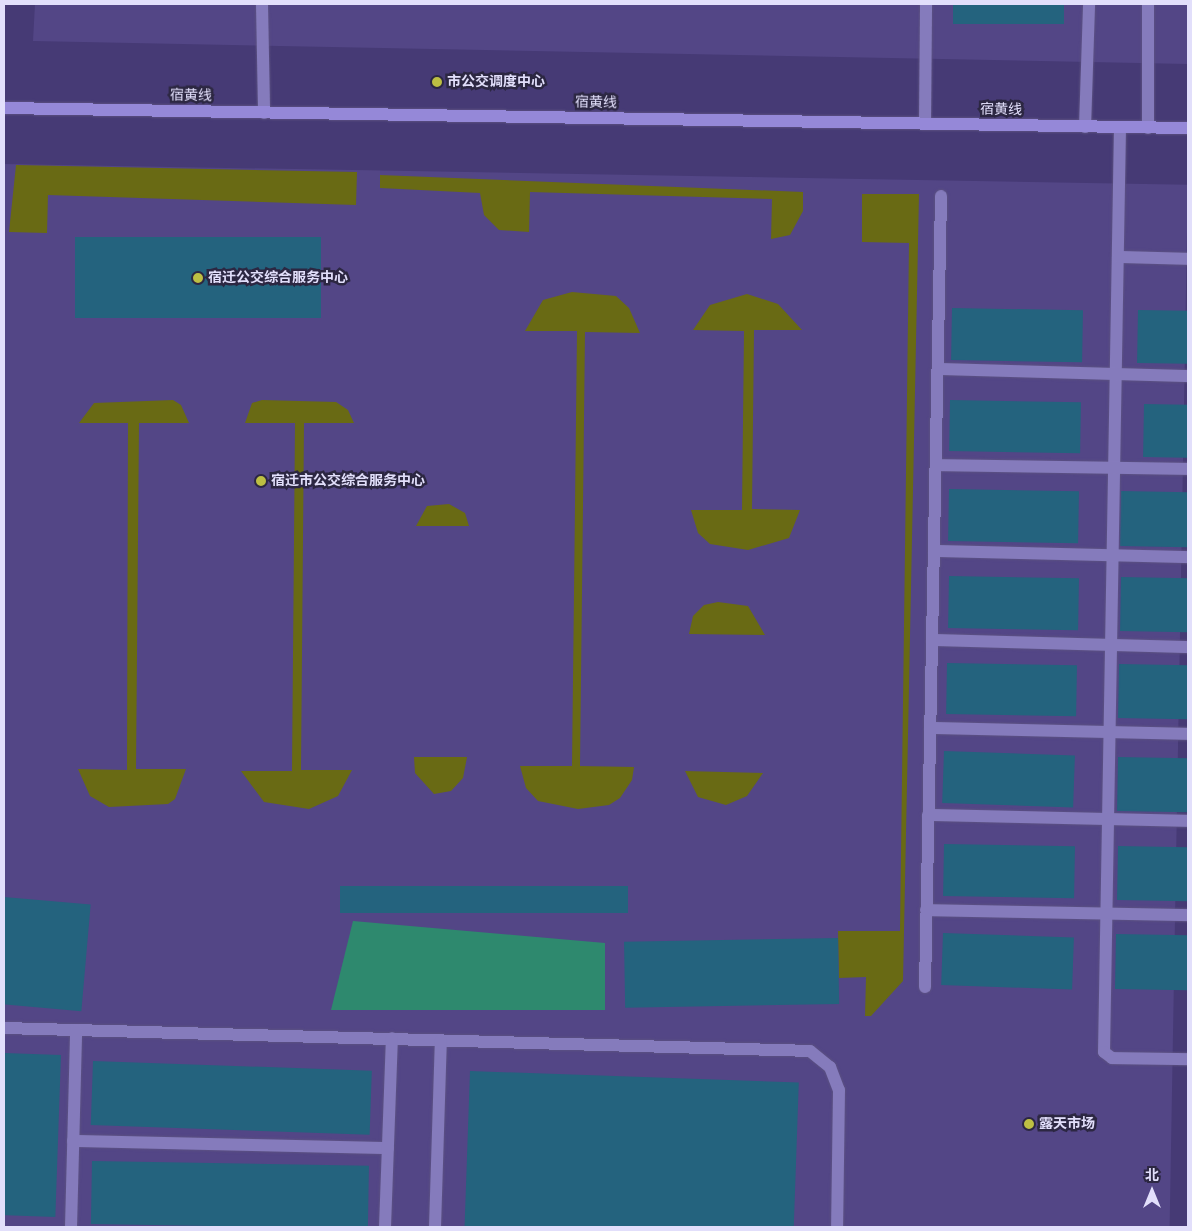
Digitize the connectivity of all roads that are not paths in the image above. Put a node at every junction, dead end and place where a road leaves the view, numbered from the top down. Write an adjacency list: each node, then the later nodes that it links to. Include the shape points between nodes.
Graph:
1 (262, 4): 6 (lane)
2 (926, 4): 7 (lane)
3 (1089, 4): 8 (lane)
4 (1148, 4): 10 (lane)
5 (4, 108): 6 (main road, 宿黄线)
6 (264, 113): 7 (main road, 宿黄线)
7 (925, 124): 8 (main road, 宿黄线)
8 (1085, 127): 9 (main road, 宿黄线)
9 (1120, 127): 10 (main road, 宿黄线); 13 (lane)
10 (1148, 128): 11 (main road, 宿黄线)
11 (1188, 128)
12 (941, 196): 15 (lane)
13 (1118, 257): 14 (lane); 16 (lane)
14 (1188, 260)
15 (938, 369): 16 (lane); 18 (lane)
16 (1116, 374): 17 (lane); 19 (lane)
17 (1188, 376)
18 (936, 465): 19 (lane); 21 (lane)
19 (1114, 468): 20 (lane); 22 (lane)
20 (1188, 469)
21 (934, 551): 22 (lane); 24 (lane)
22 (1113, 556): 23 (lane); 25 (lane)
23 (1188, 557)
24 (932, 640): 25 (lane); 27 (lane)
25 (1111, 645): 26 (lane); 28 (lane)
26 (1188, 647)
27 (930, 728): 28 (lane); 30 (lane)
28 (1110, 732): 29 (lane); 31 (lane)
29 (1188, 734)
30 (928, 815): 31 (lane); 33 (lane)
31 (1108, 819): 32 (lane); 34 (lane)
32 (1188, 821)
33 (926, 910): 34 (lane); 36 (lane)
34 (1106, 914): 35 (lane); 41 (lane, via 1104,1052 1112,1058)
35 (1188, 915)
36 (925, 987)
37 (4, 1028): 38 (lane)
38 (76, 1030): 39 (lane); 42 (lane)
39 (392, 1038): 40 (lane); 43 (lane)
40 (441, 1040): 46 (lane); 47 (lane, via 791,1049 820,1055 834,1073 839,1090)
41 (1188, 1059)
42 (73, 1141): 43 (lane); 44 (lane)
43 (388, 1148): 45 (lane)
44 (71, 1227)
45 (385, 1227)
46 (435, 1227)
47 (836, 1227)

